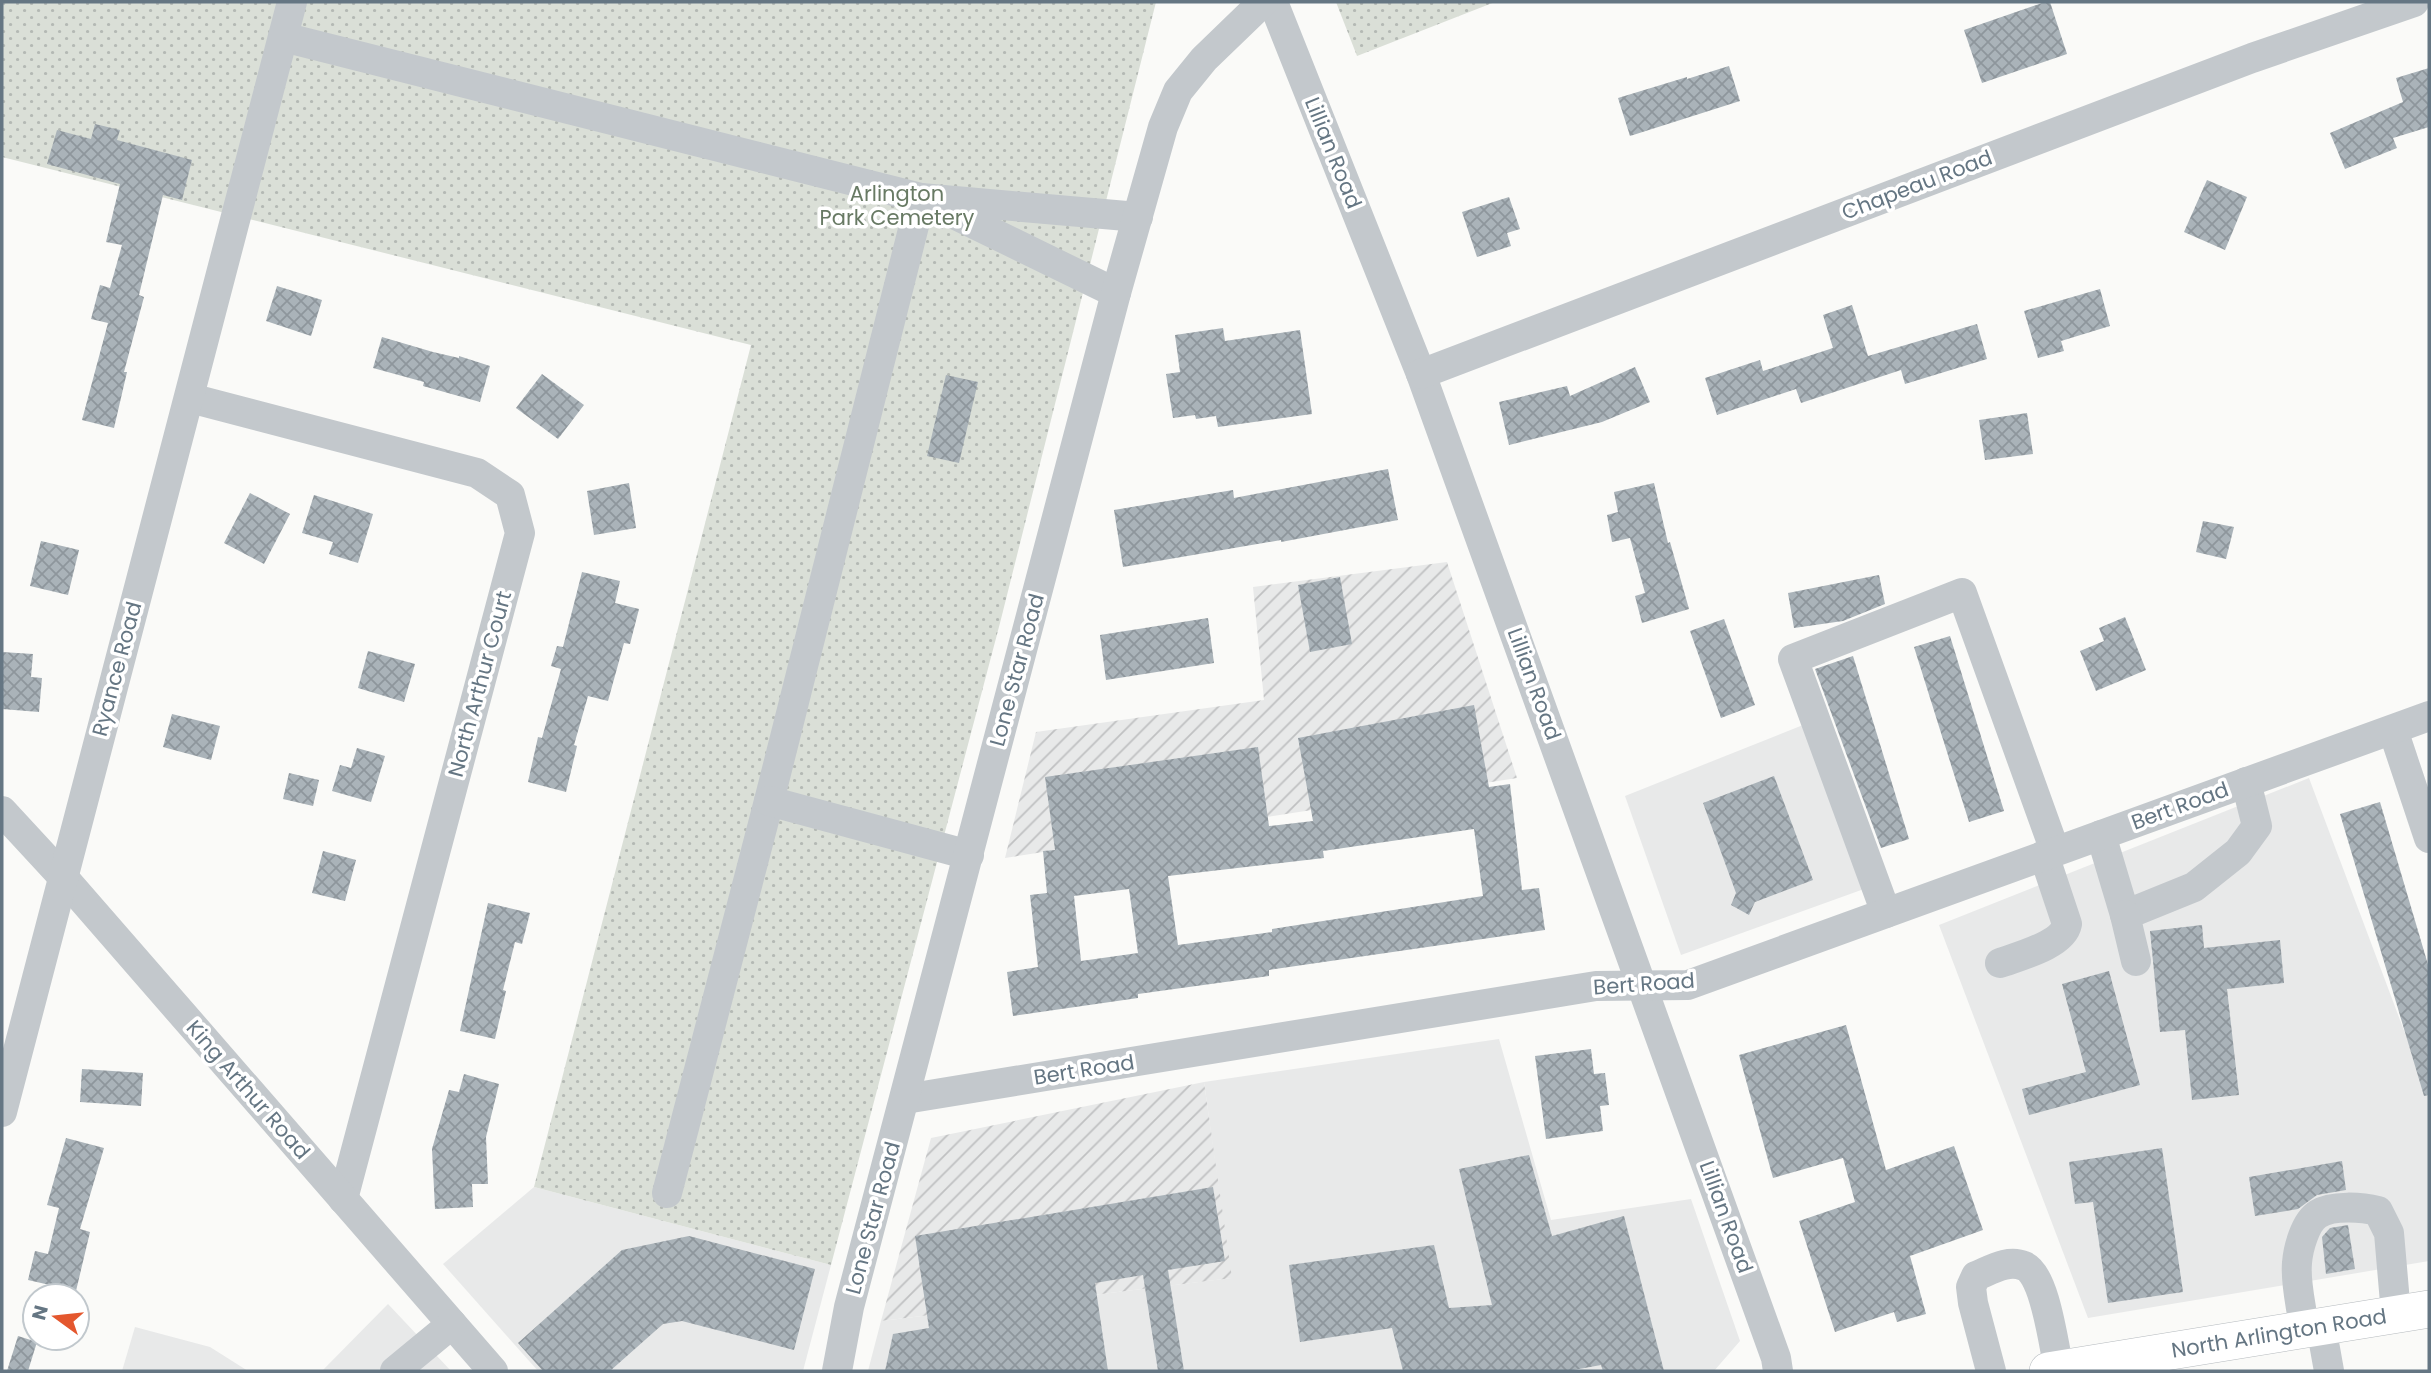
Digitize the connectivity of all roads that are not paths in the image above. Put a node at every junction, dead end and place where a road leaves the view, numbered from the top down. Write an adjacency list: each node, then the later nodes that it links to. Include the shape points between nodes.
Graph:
1 (292, 2): 5 (street, Ryance Road)
2 (1262, 2): 7 (street, Lone Star Road, via 1178,91)
3 (1273, 2): 9 (street, Lillian Road)
4 (2414, 2): 9 (street, Chapeau Road, via 2252,58)
5 (283, 37): 6 (street); 10 (street, Ryance Road)
6 (921, 198): 7 (street); 8 (street); 14 (street)
7 (1138, 217): 8 (street, Lone Star Road)
8 (1116, 293): 19 (street, Lone Star Road)
9 (1421, 374): 25 (street, Lillian Road)
10 (190, 398): 20 (street, Ryance Road); 29 (street, North Arthur Court, via 477,473 510,495 520,533)
11 (2429, 716): 12 (street, Bert Road)
12 (2393, 730): 13 (street, Bert Road); 17 (street)
13 (2246, 782): 16 (street, Bert Road); 22 (street, via 2257,826 2238,852 2194,887)
14 (769, 801): 19 (street); 28 (street)
15 (2, 811): 20 (street, King Arthur Road)
16 (2101, 835): 18 (street, Bert Road); 22 (street)
17 (2429, 838)
18 (2049, 853): 21 (street, Bert Road); 21 (street, via 1962,593 1793,659); 24 (street, via 2066,931 2055,941)
19 (969, 855): 26 (street, Lone Star Road)
20 (63, 877): 27 (street, Ryance Road); 29 (street, King Arthur Road)
21 (1886, 913): 25 (street, Bert Road, via 1688,985)
22 (2125, 915): 23 (street)
23 (2136, 961)
24 (2000, 963)
25 (1642, 986): 26 (street, Bert Road, via 1596,986); 37 (street, Lillian Road)
26 (905, 1099): 36 (street, Lone Star Road, via 849,1307)
27 (2, 1112)
28 (667, 1193)
29 (343, 1199): 31 (street, King Arthur Road)
30 (2412, 1312): 32 (main road, North Arlington Road); 32 (street, via 2378,1211 2342,1208 2318,1213 2307,1226 2297,1263)
31 (452, 1325): 34 (street); 35 (street, King Arthur Road)
32 (2313, 1328): 33 (main road, North Arlington Road); 39 (street)
33 (2054, 1370): 38 (street, via 2042,1293 2032,1272 2024,1266 2004,1264 1976,1276 1971,1287)
34 (395, 1371)
35 (493, 1371)
36 (837, 1371)
37 (1778, 1371)
38 (1991, 1371)
39 (2329, 1371)

